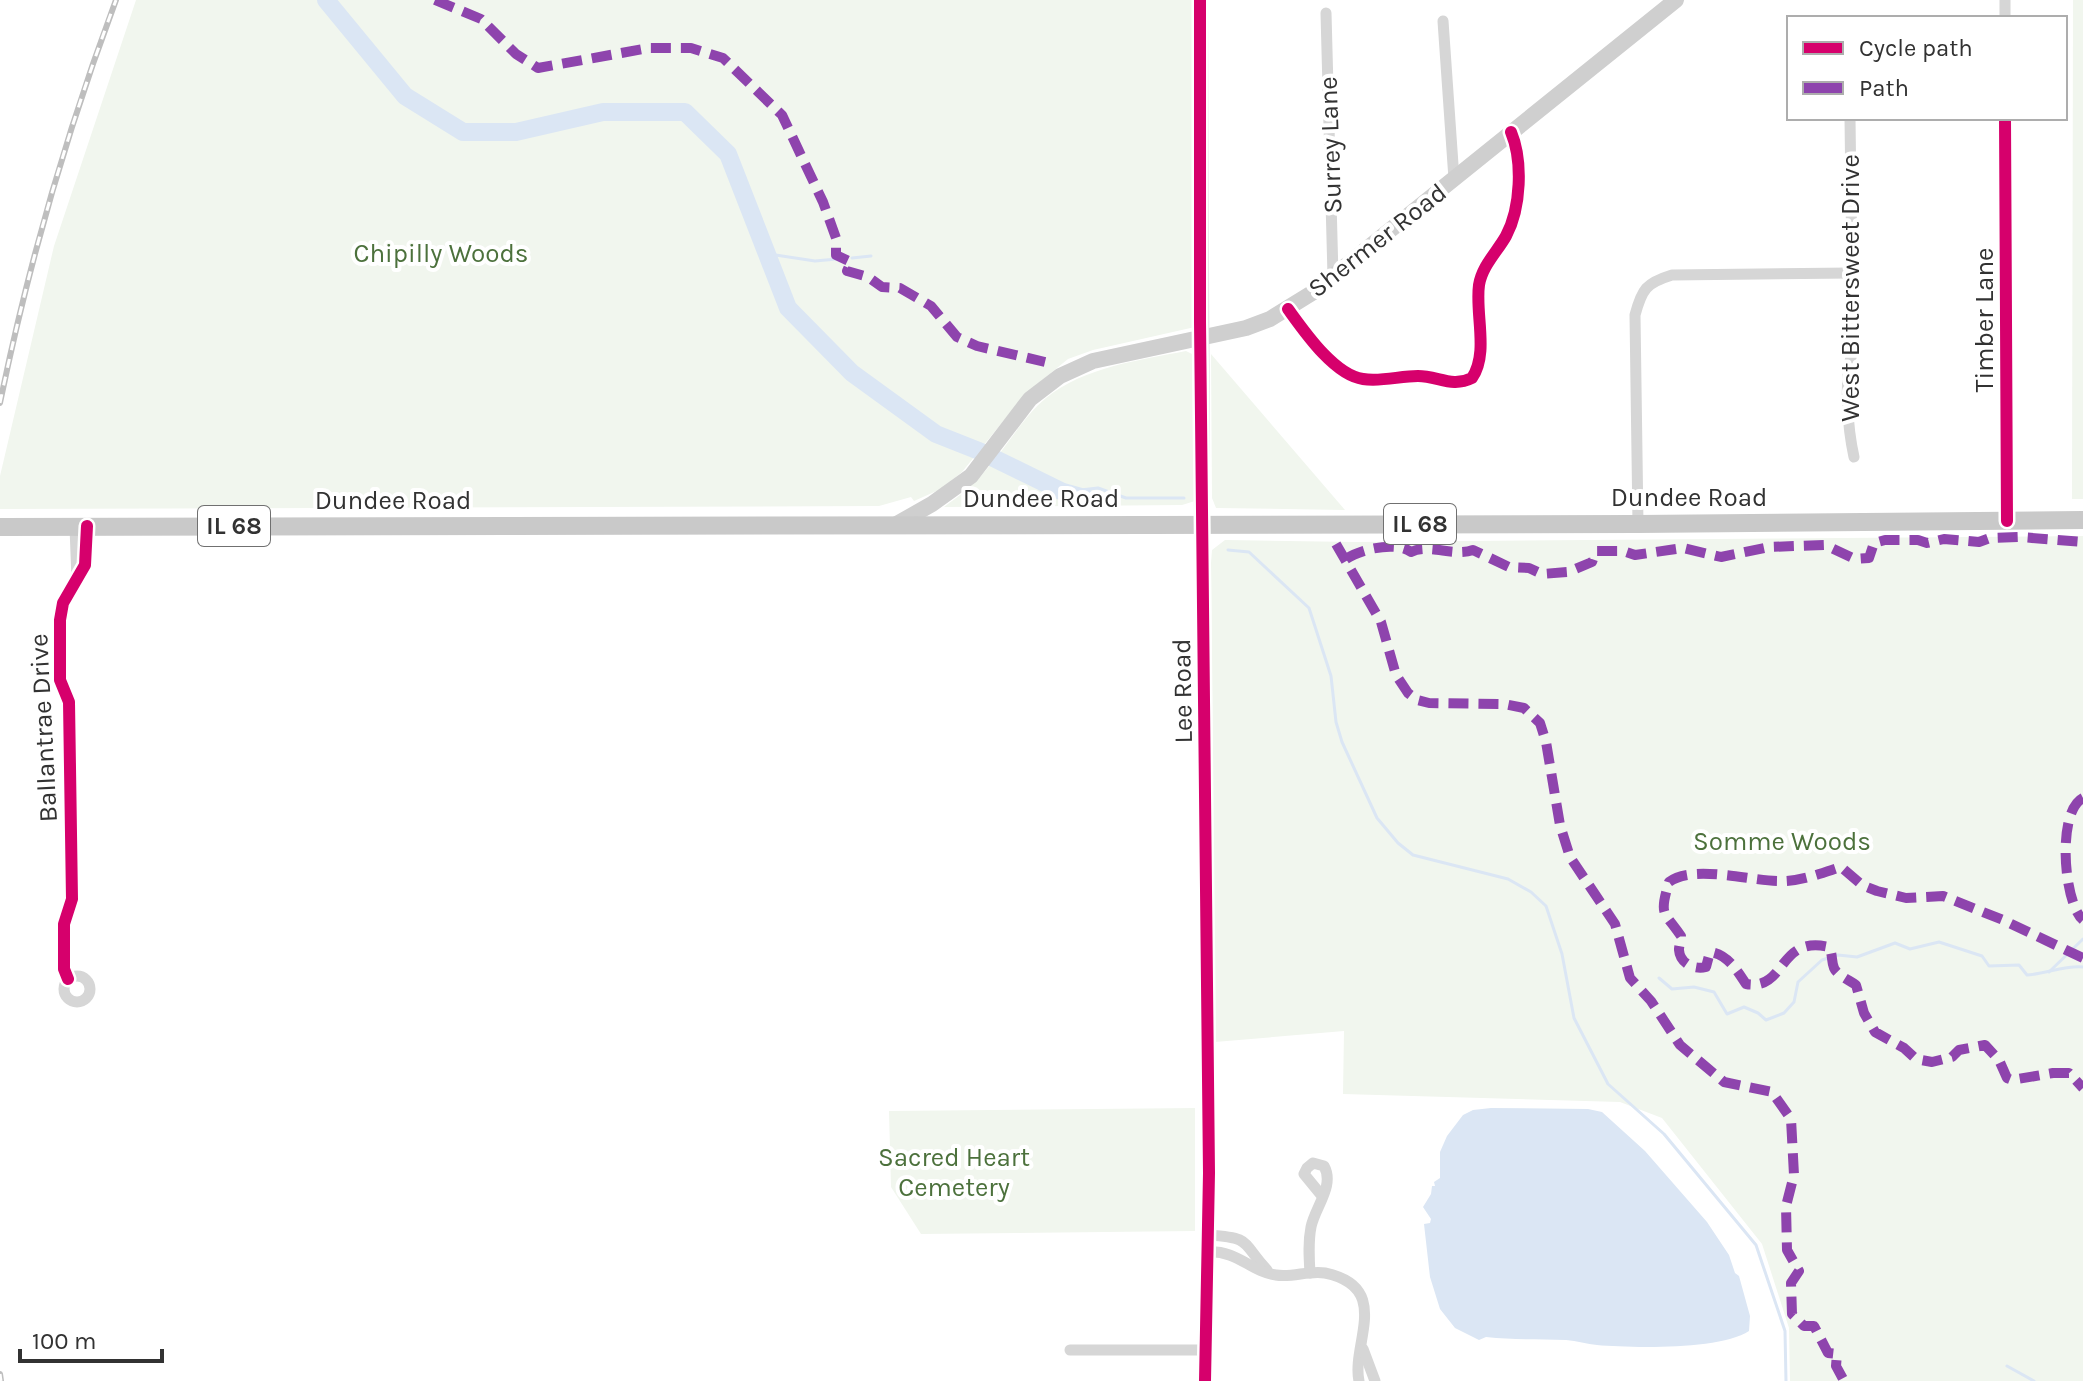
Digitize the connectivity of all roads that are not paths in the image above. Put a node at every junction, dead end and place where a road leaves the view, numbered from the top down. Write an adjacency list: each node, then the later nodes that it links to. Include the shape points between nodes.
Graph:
1 (1200, 0): 12 (main road, Lee Road)
2 (1676, 0): 7 (main road, Shermer Road)
3 (1326, 13): 10 (street, Surrey Lane)
4 (1443, 21): 8 (street)
5 (1850, 120): 9 (street, West Bittersweet Drive)
6 (2005, 120): 15 (street, Timber Lane)
7 (1511, 132): 8 (main road, Shermer Road); 11 (street, via 1518,156 1515,206 1508,233 1481,278 1479,363 1472,378 1455,383 1419,376 1358,379 1321,350)
8 (1454, 179): 10 (main road, Shermer Road)
9 (1851, 273): 13 (street, West Bittersweet Drive, via 1849,407); 17 (street, via 1672,275 1641,292 1635,315)
10 (1333, 276): 11 (main road, Shermer Road)
11 (1288, 309): 12 (main road, Shermer Road, via 1246,328)
12 (1200, 339): 16 (main road, Lee Road); 18 (main road, Shermer Road, via 1093,361 1060,376 1030,399 971,476)
13 (1854, 457)
14 (2083, 520): 15 (main road, Dundee Road / IL 68)
15 (2007, 521): 17 (main road, Dundee Road / IL 68)
16 (1202, 524): 17 (main road, Dundee Road / IL 68); 18 (main road, Dundee Road / IL 68); 23 (street, Lee Road)
17 (1638, 524)
18 (895, 525): 19 (main road, Dundee Road / IL 68)
19 (81, 526): 20 (main road, Dundee Road / IL 68); 21 (street, Ballantrae Drive, via 85,565 63,603 60,620 60,680 69,702 72,904 64,924)
20 (0, 527)
21 (68, 979)
22 (1322, 1196): 25 (street, via 1309,1237)
23 (1209, 1235): 24 (street, Lee Road); 26 (street, via 1247,1243)
24 (1207, 1252): 26 (street, via 1235,1255); 29 (street, Lee Road)
25 (1310, 1273): 26 (street); 27 (street, via 1331,1275 1354,1288 1364,1305)
26 (1270, 1274)
27 (1362, 1348): 31 (street); 32 (street)
28 (1070, 1350): 29 (street)
29 (1205, 1350): 30 (street, Lee Road)
30 (1205, 1381)
31 (1359, 1381)
32 (1375, 1381)

